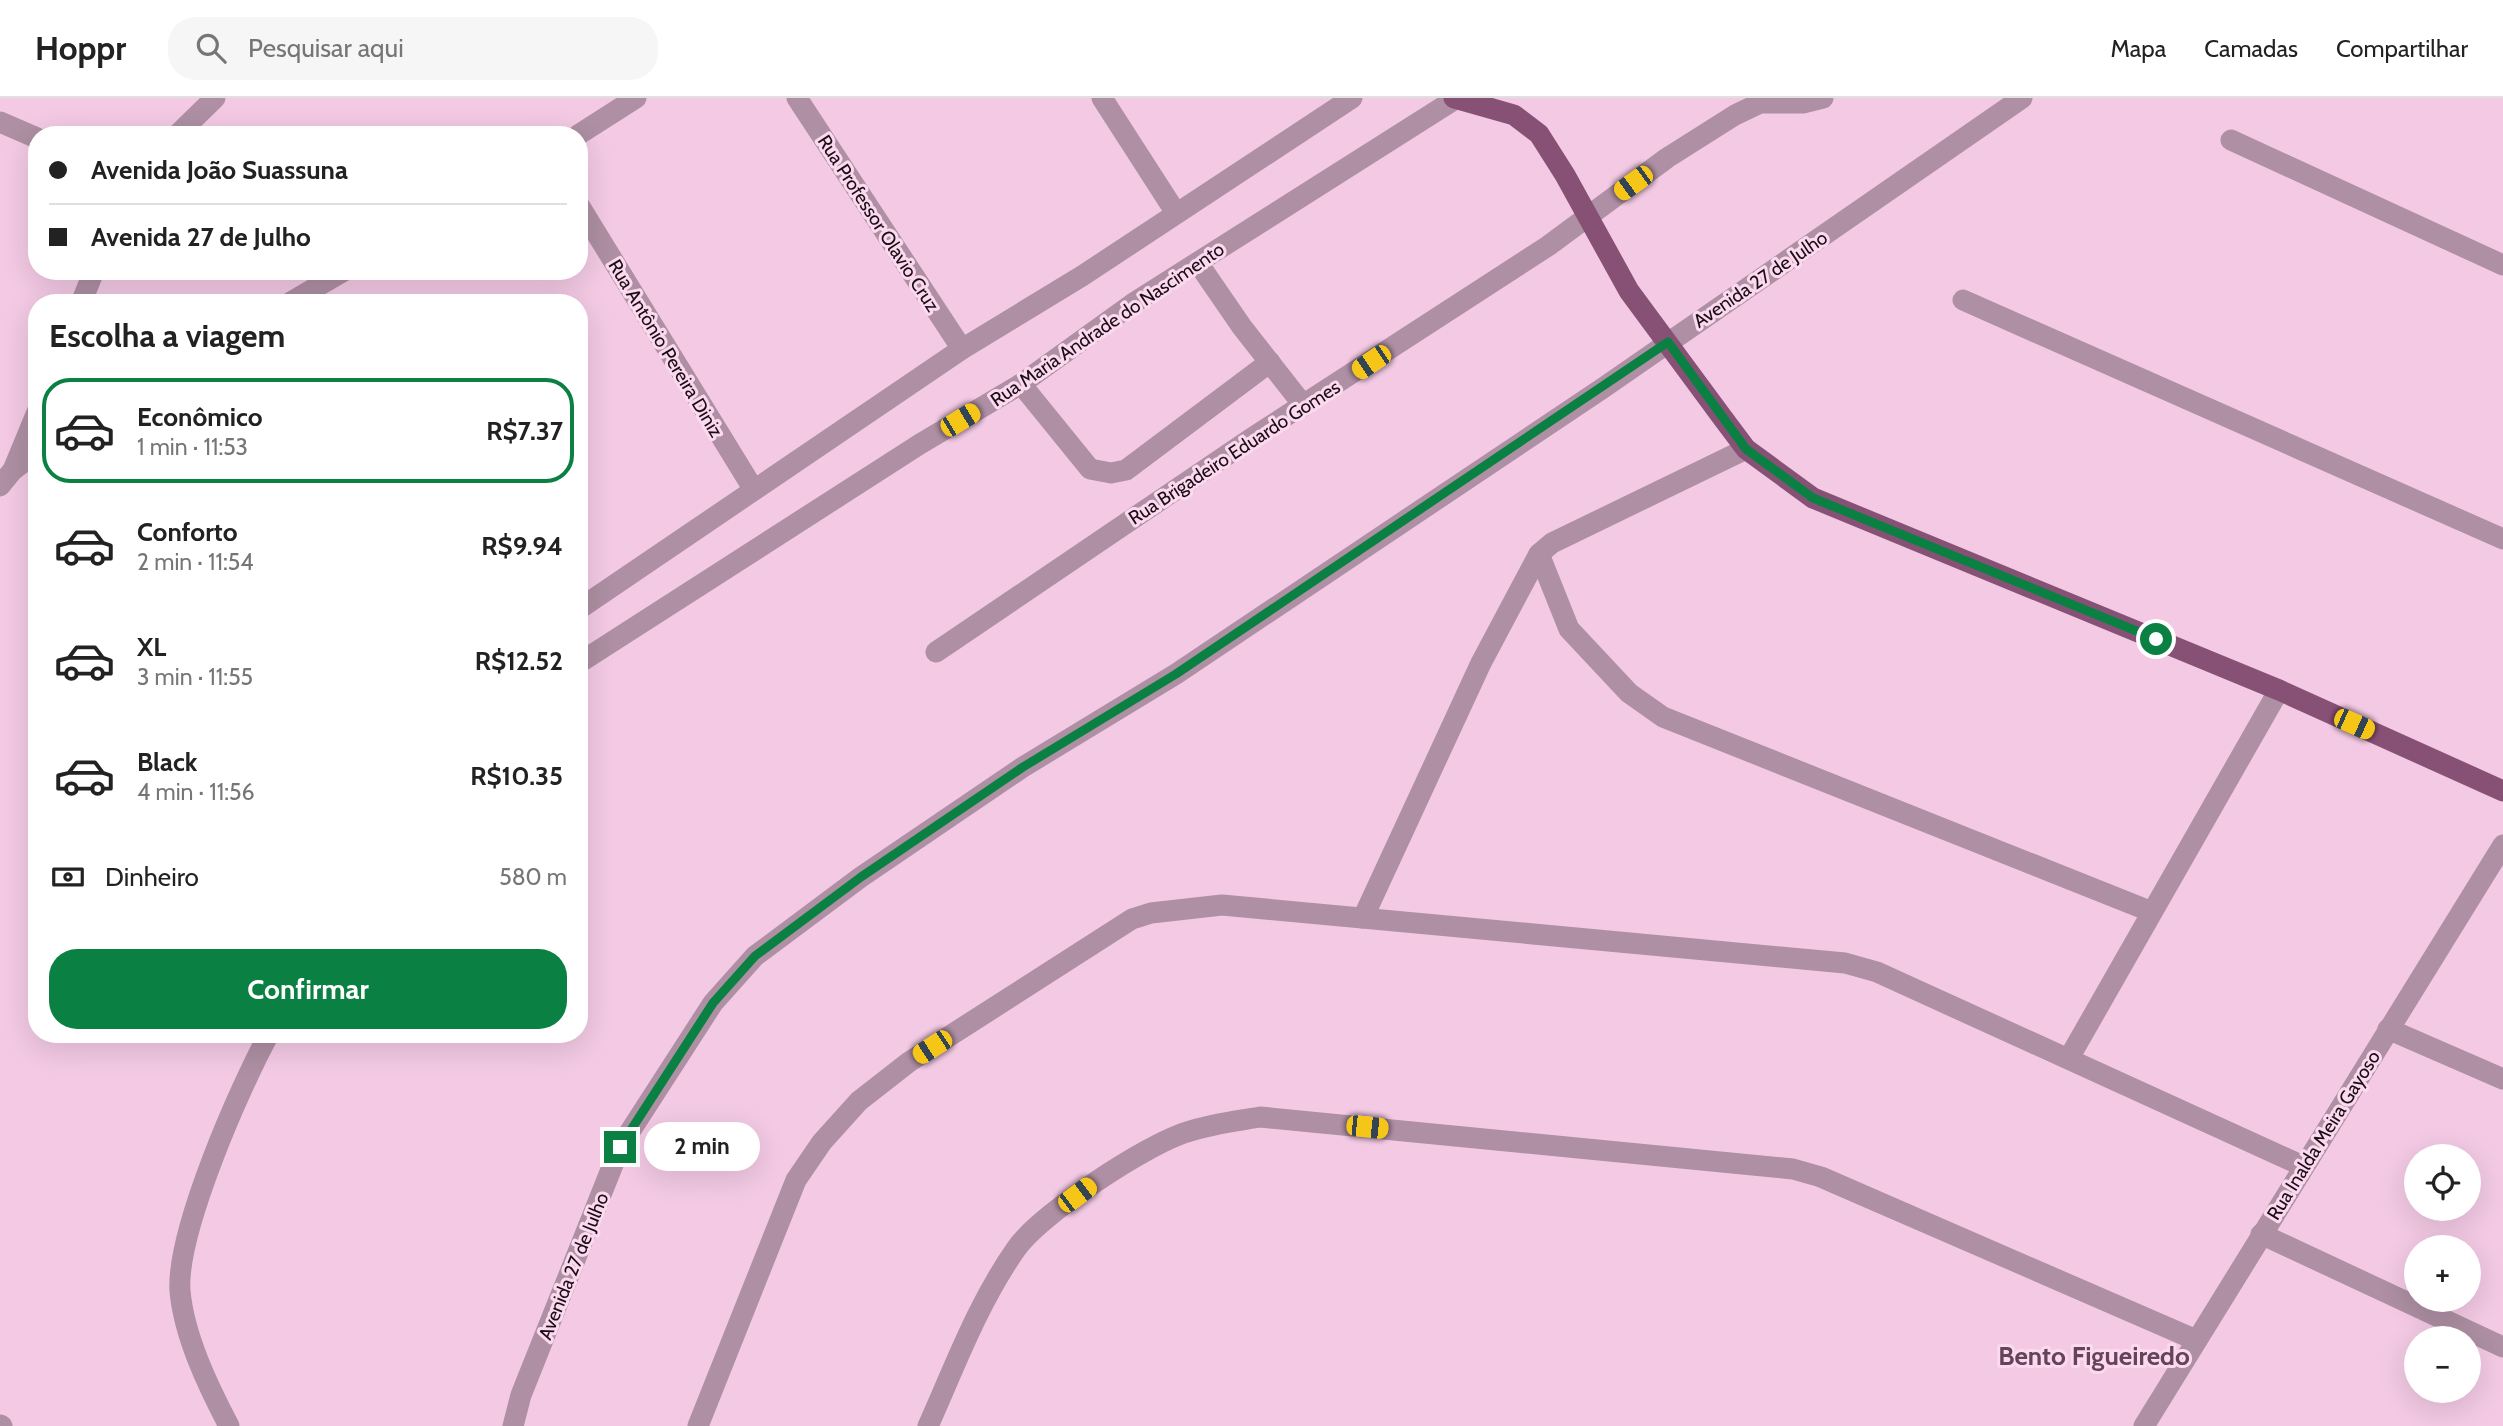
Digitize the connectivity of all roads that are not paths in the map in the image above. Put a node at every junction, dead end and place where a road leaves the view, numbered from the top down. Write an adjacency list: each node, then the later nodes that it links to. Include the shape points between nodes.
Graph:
1 (215, 98): 10 (street)
2 (636, 98): 11 (street)
3 (797, 98): 23 (street, Rua Professor Olavio Cruz)
4 (1102, 98): 14 (street)
5 (1352, 98): 14 (street)
6 (1455, 98): 15 (main road, via 1514,115 1530,125 1551,150); 17 (street, Rua Maria Andrade do Nascimento)
7 (1823, 98): 15 (street, Rua Brigadeiro Eduardo Gomes, via 1748,107)
8 (2022, 98): 22 (street, Avenida 27 de Julho)
9 (0, 122): 12 (street)
10 (186, 126)
11 (588, 129)
12 (28, 134)
13 (2231, 140): 18 (street)
14 (1176, 212): 23 (street)
15 (1588, 218): 22 (main road, via 1629,291); 26 (street, Rua Brigadeiro Eduardo Gomes)
16 (588, 220): 31 (street, Rua Antônio Pereira Diniz)
17 (1198, 263): 24 (street); 25 (street, Rua Maria Andrade do Nascimento)
18 (2503, 265)
19 (335, 280): 20 (street)
20 (321, 294)
21 (1963, 300): 32 (street)
22 (1668, 342): 28 (main road); 51 (street, Avenida 27 de Julho, via 1176,674 1023,767 755,956 713,1003 620,1147 521,1395)
23 (962, 349): 31 (street)
24 (1270, 362): 25 (street, via 1126,470 1111,473 1090,469); 26 (street)
25 (1021, 383): 36 (street, Rua Maria Andrade do Nascimento)
26 (1304, 407): 35 (street, Rua Brigadeiro Eduardo Gomes)
27 (28, 431): 30 (street)
28 (1746, 449): 33 (street, via 1552,543); 37 (main road, via 1813,498)
29 (28, 460): 30 (street)
30 (6, 478)
31 (754, 491): 34 (street)
32 (2503, 539)
33 (1539, 555): 40 (street, via 1569,629 1629,693 1662,717); 41 (street, via 1481,663)
34 (588, 603)
35 (936, 652)
36 (588, 657)
37 (2279, 690): 38 (main road); 40 (street)
38 (2503, 792)
39 (2503, 845): 42 (street, Rua Inalda Meira Gayoso)
40 (2152, 912): 44 (street)
41 (1363, 918): 44 (street, via 1845,964 1877,972); 52 (street, via 1222,905 1132,919 909,1062 859,1101 796,1180)
42 (2388, 1029): 45 (street); 46 (street, Rua Inalda Meira Gayoso)
43 (265, 1043): 50 (street, via 212,1164 181,1269 186,1320)
44 (2069, 1058): 46 (street)
45 (2503, 1079)
46 (2303, 1166): 47 (street, Rua Inalda Meira Gayoso)
47 (2261, 1234): 48 (street, Rua Inalda Meira Gayoso); 49 (street)
48 (2196, 1340): 53 (street, via 1821,1177 1793,1169 1260,1117 1184,1132 1090,1185 1041,1224 1018,1246 988,1291); 54 (street, Rua Inalda Meira Gayoso)
49 (2503, 1347)
50 (229, 1426)
51 (513, 1426)
52 (698, 1426)
53 (928, 1426)
54 (2144, 1426)

